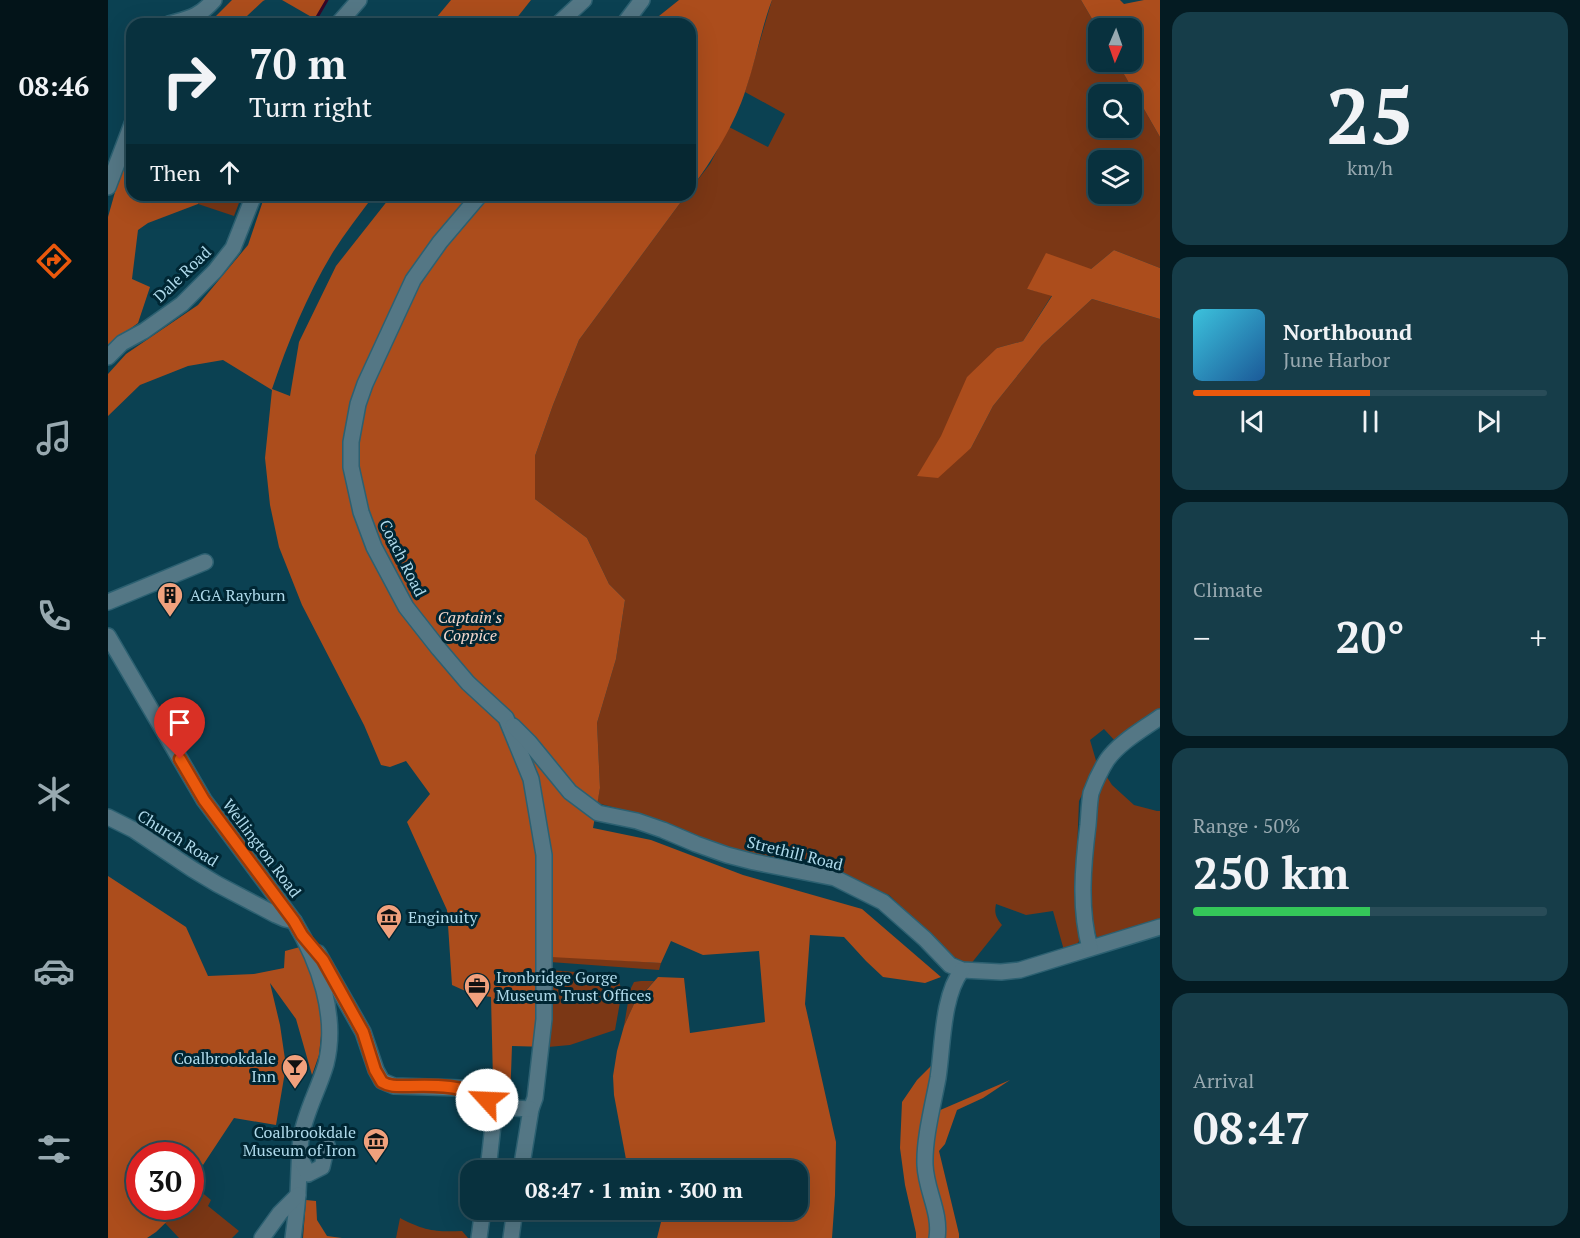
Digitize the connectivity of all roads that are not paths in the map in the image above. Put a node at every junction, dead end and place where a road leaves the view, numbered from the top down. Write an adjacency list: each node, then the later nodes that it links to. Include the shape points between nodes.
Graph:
1 (214, 0): 5 (street)
2 (360, 0): 6 (street)
3 (584, 0): 7 (street)
4 (642, 0): 8 (street)
5 (190, 18)
6 (344, 18)
7 (564, 18)
8 (628, 18)
9 (126, 140): 10 (street)
10 (108, 187)
11 (252, 201): 13 (street, Dale Road, via 233,248 215,271 182,304)
12 (475, 201): 18 (street, Coach Road, via 413,280 358,404 351,467 374,547 406,607 468,683)
13 (108, 357)
14 (205, 562): 15 (street)
15 (108, 602)
16 (108, 636): 20 (street, Wellington Road, via 204,800)
17 (1160, 717): 23 (street, via 1115,751 1096,779 1084,859 1084,905)
18 (506, 718): 24 (street, Strethill Road, via 570,792 598,813 636,821 727,855 835,879 883,902 950,965); 26 (street, Coach Road, via 531,779 544,855 544,1019)
19 (108, 817): 20 (street, Church Road, via 217,884)
20 (294, 921): 22 (street, Wellington Road)
21 (1160, 927): 23 (street)
22 (302, 935): 25 (street, via 323,960 363,1032 382,1082 394,1086 461,1088 479,1094); 28 (street, Wellington Road, via 324,992 330,1033 325,1067 306,1117)
23 (1090, 948): 24 (street, via 1020,970)
24 (962, 970): 38 (street, via 955,980 944,1022 926,1146 925,1164 935,1203)
25 (495, 1107): 26 (street); 29 (street)
26 (531, 1109): 30 (street, Coach Road)
27 (327, 1145): 28 (street, via 322,1167 308,1174)
28 (300, 1157): 31 (street, Wellington Road)
29 (489, 1160)
30 (523, 1160)
31 (298, 1195): 34 (street); 35 (street, Wellington Road)
32 (481, 1220): 36 (street)
33 (513, 1220): 37 (street)
34 (262, 1238)
35 (293, 1238)
36 (479, 1238)
37 (511, 1238)
38 (937, 1238)

